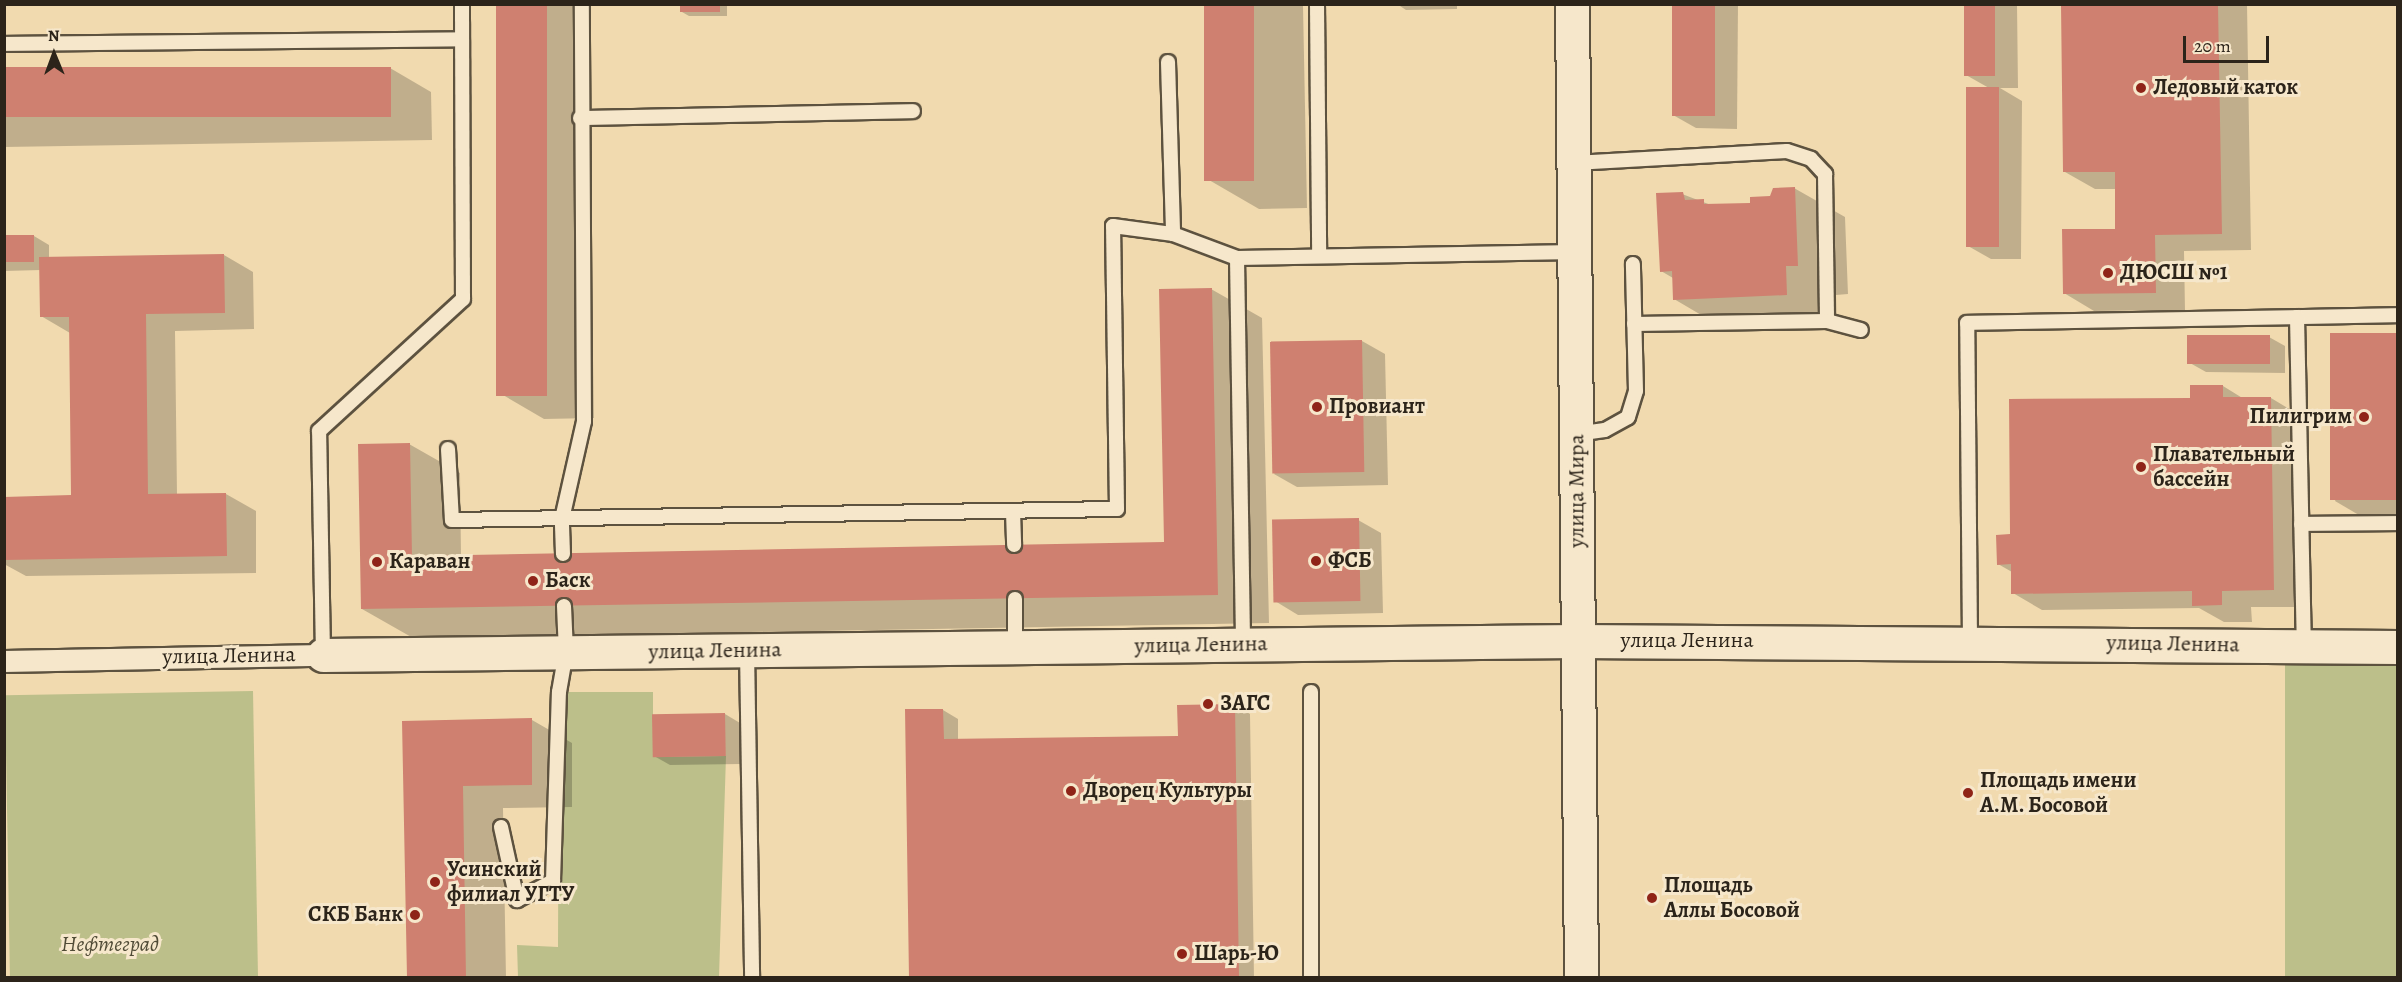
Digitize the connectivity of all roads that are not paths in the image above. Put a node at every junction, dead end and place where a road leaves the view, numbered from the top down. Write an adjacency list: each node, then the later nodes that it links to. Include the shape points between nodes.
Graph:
1 (462, 4): 5 (lane)
2 (582, 4): 9 (lane)
3 (1317, 4): 13 (lane)
4 (1572, 4): 10 (street, улица Мира)
5 (462, 39): 6 (lane); 39 (lane, via 462,299 319,431)
6 (4, 44)
7 (1168, 62): 11 (lane)
8 (913, 111): 9 (lane)
9 (580, 118): 24 (lane, via 584,421)
10 (1574, 163): 12 (street, улица Мира); 18 (lane, via 1787,151 1811,159 1825,174)
11 (1173, 234): 14 (lane); 23 (lane, via 1113,226 1117,509)
12 (1575, 252): 13 (lane); 21 (street, улица Мира)
13 (1319, 256): 14 (lane)
14 (1237, 258): 33 (lane)
15 (1634, 264): 19 (lane)
16 (2397, 315): 17 (lane)
17 (2297, 316): 26 (lane); 32 (lane, via 1967,323)
18 (1827, 321): 19 (lane); 20 (lane)
19 (1635, 324): 21 (lane, via 1636,391 1628,417 1605,430)
20 (1861, 330)
21 (1576, 434): 31 (street, улица Мира)
22 (448, 449): 24 (lane, via 452,520)
23 (1013, 513): 24 (lane); 27 (lane)
24 (562, 519): 28 (lane)
25 (2397, 523): 26 (lane)
26 (2301, 524): 34 (lane)
27 (1014, 545)
28 (563, 554)
29 (1015, 598): 36 (lane)
30 (564, 606): 38 (lane)
31 (1578, 641): 32 (street, улица Ленина); 33 (street, улица Ленина); 45 (street, улица Мира)
32 (1970, 641): 34 (street, улица Ленина)
33 (1243, 645): 36 (street, улица Ленина)
34 (2304, 646): 35 (street, улица Ленина)
35 (2397, 647)
36 (1015, 648): 37 (street, улица Ленина)
37 (747, 650): 38 (street, улица Ленина); 43 (lane)
38 (566, 652): 39 (street, улица Ленина); 42 (lane, via 559,692 554,881 517,900)
39 (323, 655): 40 (street, улица Ленина)
40 (4, 661)
41 (1311, 692): 44 (lane)
42 (501, 827)
43 (752, 978)
44 (1311, 978)
45 (1581, 978)

